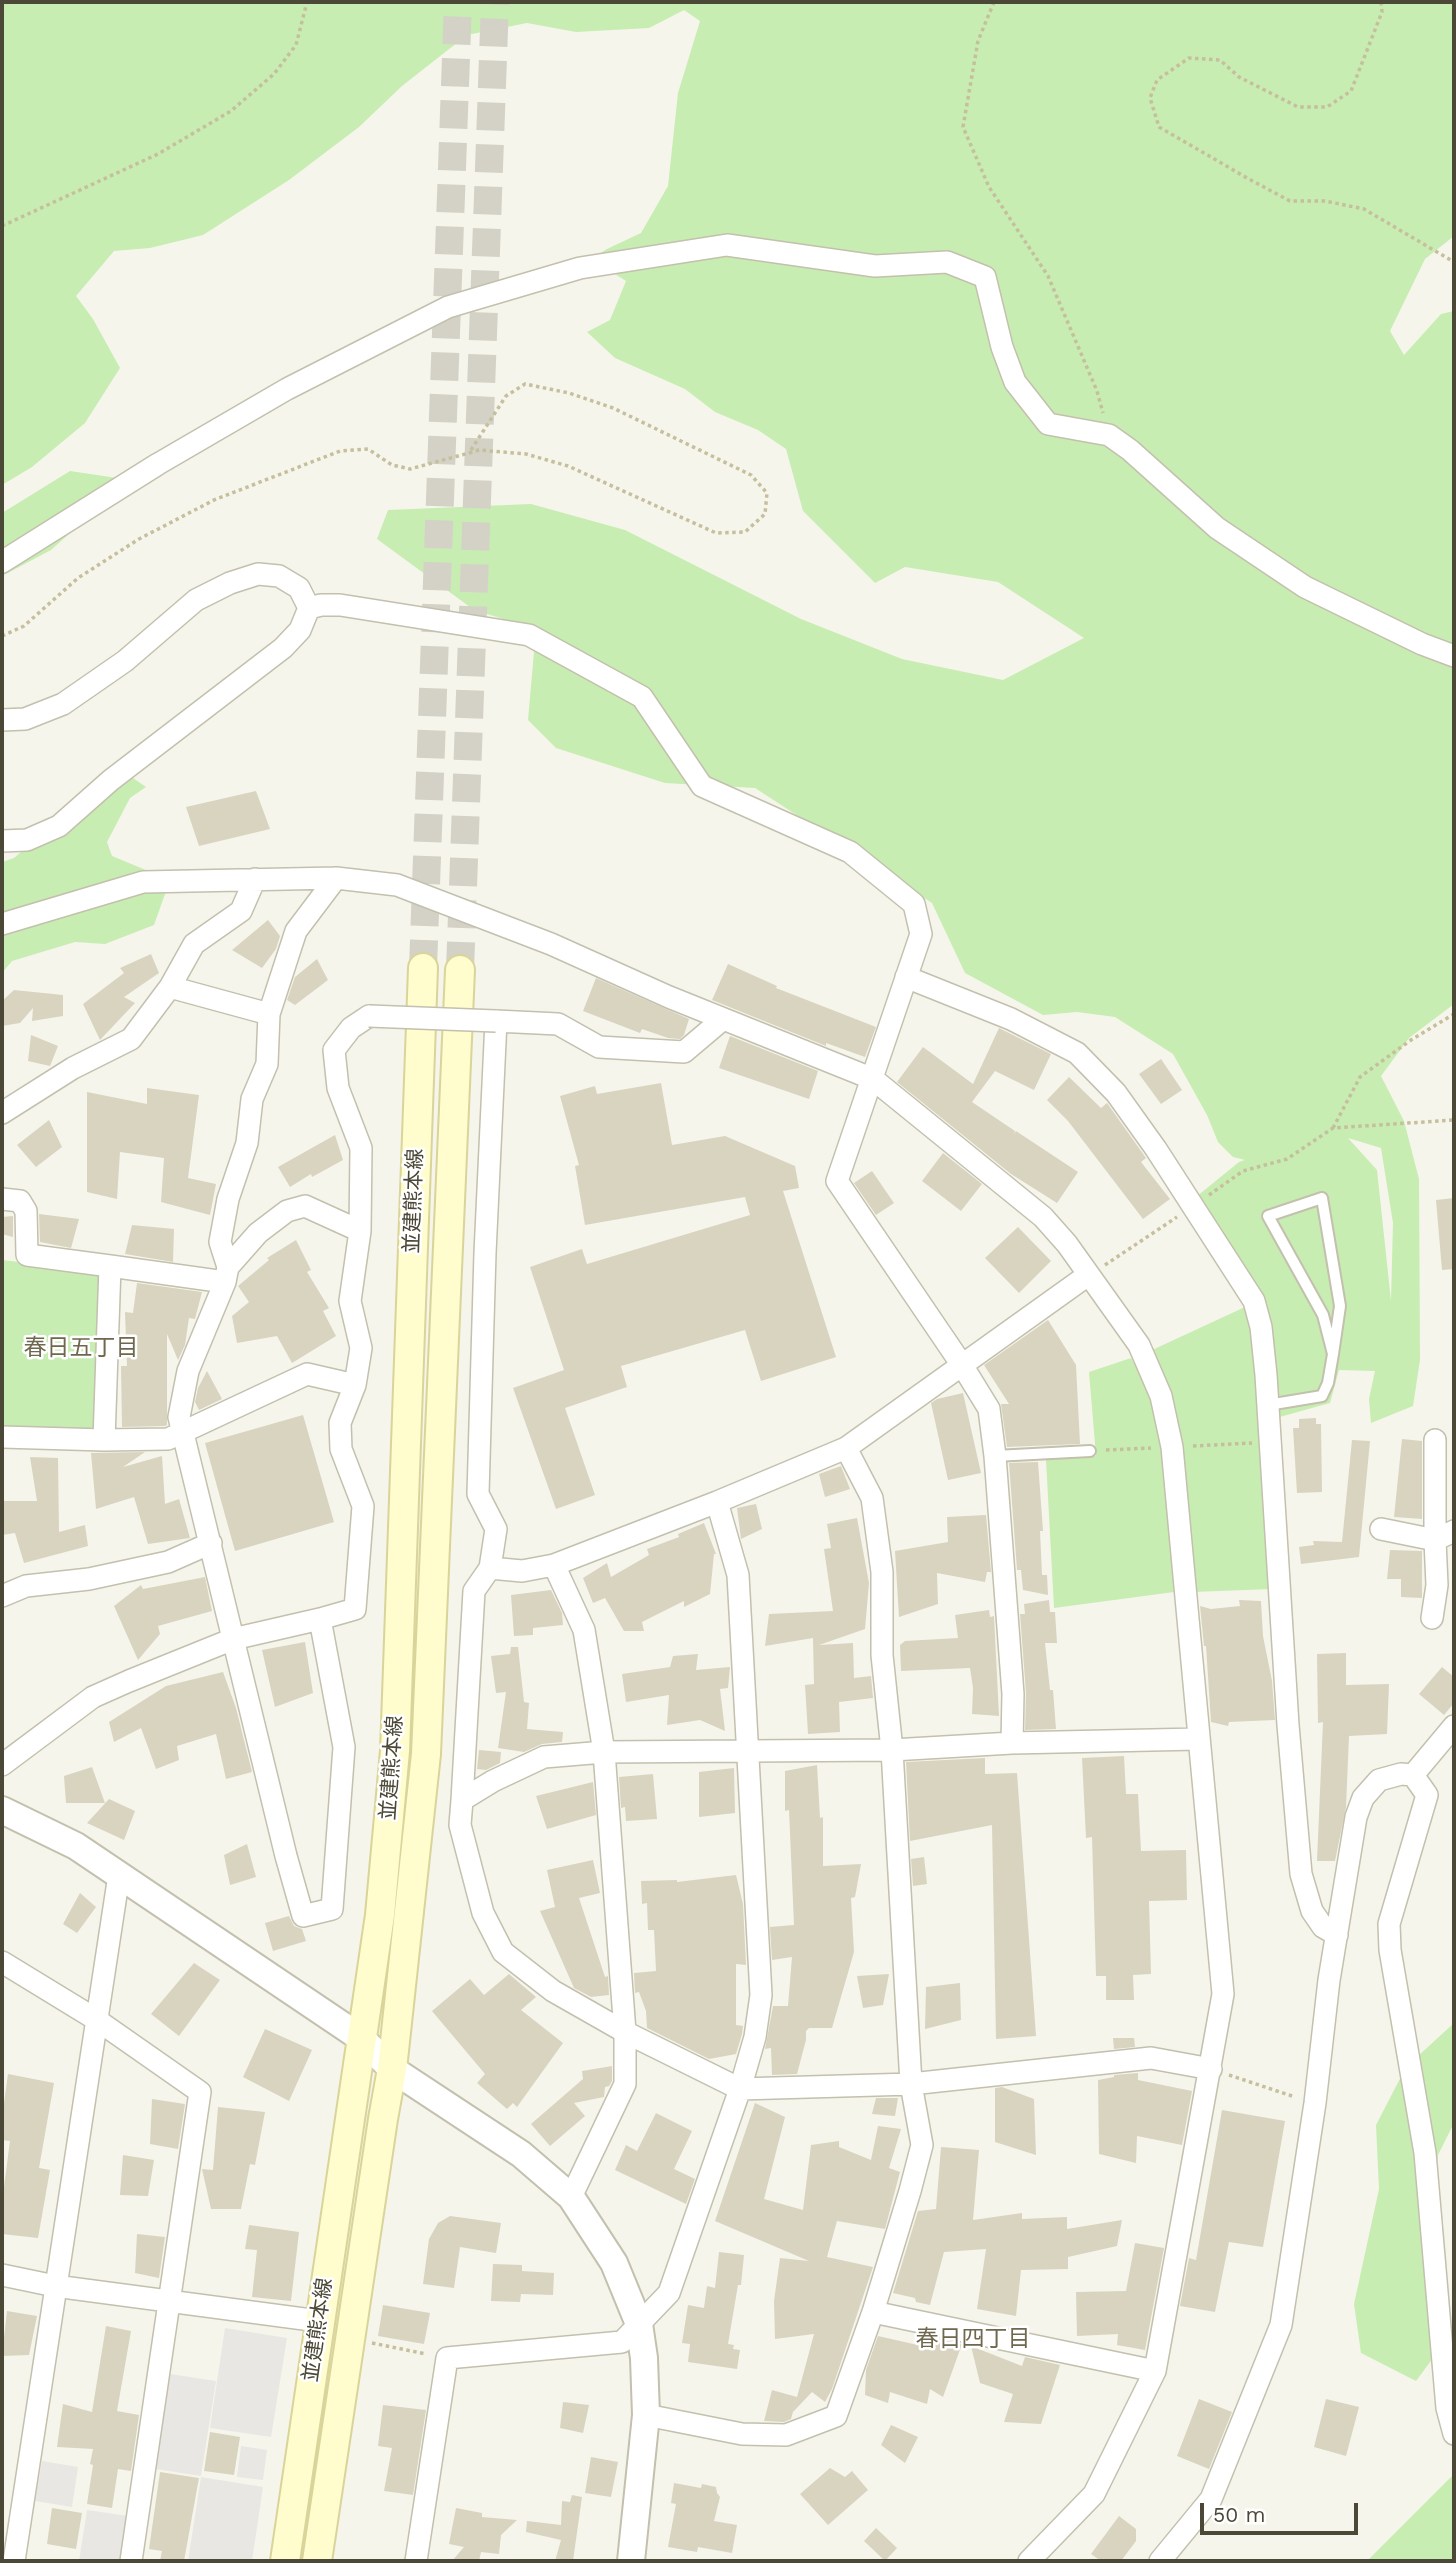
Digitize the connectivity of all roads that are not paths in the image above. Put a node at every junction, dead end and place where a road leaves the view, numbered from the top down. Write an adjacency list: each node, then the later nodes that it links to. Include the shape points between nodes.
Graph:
1 (2, 562): 3 (street, via 287,389 448,307 580,268 727,245 875,266 947,262 985,277 1015,382 1048,424 1109,435 1217,528 1305,587)
2 (309, 608): 4 (street, via 299,588 279,576 258,574 230,583 196,600 125,662 63,704 25,719); 5 (street, via 300,630 283,648 111,780 60,826 27,840); 11 (street, via 340,605 528,635 642,697 702,786 850,852 914,904 921,934)
3 (1454, 656)
4 (2, 720)
5 (2, 841)
6 (335, 878): 7 (street); 13 (street, via 296,931); 14 (street, via 397,885 551,944)
7 (255, 879): 8 (street, via 143,882); 12 (street, via 241,911 194,944)
8 (2, 924)
9 (423, 968): 59 (main road, 並建熊本線, via 395,1751 380,1915)
10 (460, 970): 60 (main road, 並建熊本線, via 426,1754)
11 (906, 977): 16 (street); 26 (street, via 1011,1018 1077,1053 1116,1093 1254,1301)
12 (170, 987): 13 (street); 17 (street, via 131,1039 73,1068)
13 (270, 1014): 21 (street, via 267,1064 252,1099 247,1143 228,1199 220,1242)
14 (723, 1019): 15 (street, via 684,1052 599,1047 558,1024); 16 (street)
15 (496, 1021): 19 (street, bridge, via 369,1016 351,1028 334,1051 338,1088 361,1148); 39 (street, via 478,1494 496,1529)
16 (873, 1079): 22 (street, via 1043,1217); 24 (street, via 837,1181)
17 (2, 1113)
18 (2, 1199): 20 (street, via 20,1201 26,1211 27,1255)
19 (360, 1231): 21 (street, via 305,1206 287,1211 258,1233); 25 (street, via 350,1301 361,1348)
20 (110, 1266): 21 (street); 29 (street)
21 (226, 1274): 27 (street, via 185,1381 178,1417)
22 (1088, 1275): 24 (street); 45 (street, via 1139,1345 1161,1396 1172,1447)
23 (1333, 1354): 23 (lane, via 1340,1306 1322,1198 1268,1216 1323,1315); 26 (lane, via 1322,1396)
24 (962, 1364): 31 (street); 33 (street, via 989,1409)
25 (355, 1385): 27 (street, via 307,1374); 42 (street, via 340,1423 341,1449 363,1506 355,1609)
26 (1268, 1405): 55 (street, via 1301,1874 1312,1911 1323,1927)
27 (182, 1435): 29 (street); 37 (street)
28 (2, 1437): 29 (street)
29 (104, 1440)
30 (1435, 1440): 36 (street)
31 (846, 1448): 34 (street); 47 (street, via 872,1498 882,1572 883,1655)
32 (1090, 1451): 33 (lane)
33 (995, 1456): 46 (street, via 1013,1694)
34 (717, 1502): 38 (street); 49 (street, via 738,1575)
35 (1381, 1529): 36 (street)
36 (1444, 1536): 41 (street)
37 (211, 1543): 40 (street, via 168,1562 89,1579 26,1586); 43 (street)
38 (554, 1565): 39 (street, via 522,1571); 48 (street, via 584,1630)
39 (491, 1568): 52 (street, via 474,1591)
40 (2, 1596)
41 (1432, 1618)
42 (320, 1619): 43 (street); 43 (street, via 344,1747 332,1909 303,1916)
43 (233, 1639): 50 (street, via 93,1697)
44 (1454, 1726): 51 (street)
45 (1198, 1740): 46 (street); 61 (street, via 1223,1994)
46 (1012, 1743): 47 (street)
47 (892, 1750): 49 (street); 62 (street)
48 (604, 1752): 49 (street); 52 (street, via 544,1757); 58 (street)
49 (748, 1752): 63 (street, via 761,1994)
50 (2, 1765)
51 (1413, 1775): 55 (street, via 1379,1780 1363,1798); 73 (street, via 1427,1795 1389,1924 1390,1950 1425,2153 1447,2408)
52 (462, 1800): 58 (street, via 460,1825 483,1913 503,1952 553,1991)
53 (2, 1810): 54 (street, via 76,1846)
54 (119, 1875): 57 (street); 59 (street)
55 (1337, 1935): 81 (street, via 1281,2325 1211,2500)
56 (2, 1962): 57 (street)
57 (97, 2020): 66 (street); 67 (street, via 200,2092)
58 (625, 2032): 63 (street); 64 (street, via 625,2084)
59 (361, 2038): 60 (street); 69 (main road, 並建熊本線)
60 (392, 2069): 64 (street, via 521,2154); 77 (main road, 並建熊本線)
61 (1211, 2069): 62 (street, via 1152,2058); 71 (street)
62 (911, 2084): 63 (street); 68 (street, via 922,2145)
63 (740, 2089): 70 (street, via 669,2293)
64 (571, 2197): 70 (street, via 614,2263)
65 (2, 2275): 66 (street)
66 (55, 2286): 67 (street); 74 (street)
67 (170, 2302): 69 (street); 75 (street)
68 (873, 2312): 71 (street); 72 (street, via 836,2416 786,2435 742,2434)
69 (319, 2321): 76 (main road, 並建熊本線)
70 (639, 2324): 72 (street); 78 (street, via 622,2342 447,2358)
71 (1154, 2371): 80 (street, via 1094,2494)
72 (646, 2415): 79 (street)
73 (1454, 2434)
74 (14, 2561)
75 (131, 2561)
76 (285, 2561)
77 (317, 2561)
78 (416, 2561)
79 (631, 2561)
80 (1029, 2561)
81 (1160, 2561)

